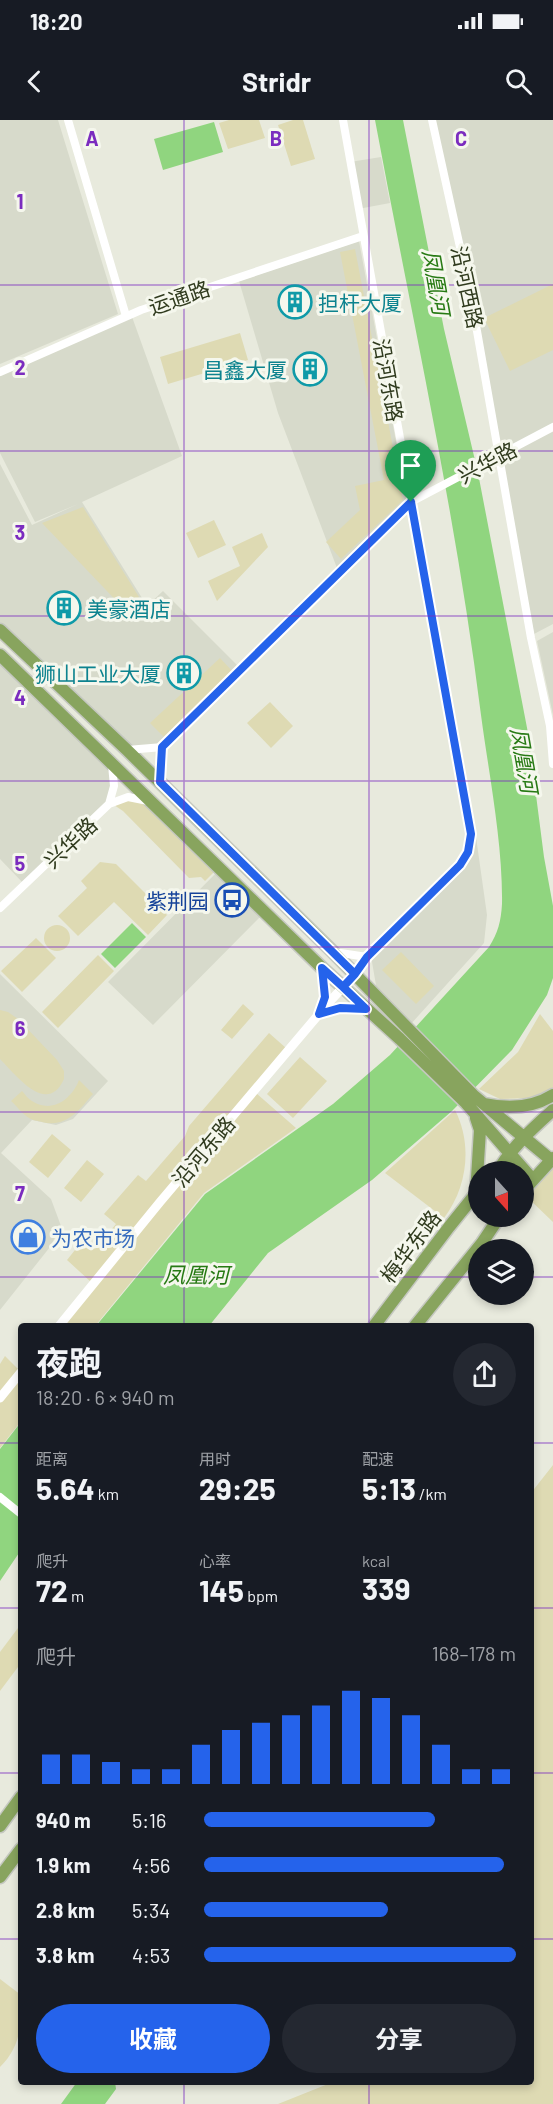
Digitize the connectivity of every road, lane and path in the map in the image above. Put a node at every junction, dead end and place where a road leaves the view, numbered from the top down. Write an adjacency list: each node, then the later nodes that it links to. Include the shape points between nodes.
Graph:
1 (68, 120): 5 (street)
2 (343, 120): 4 (street, 沿河东路)
3 (432, 120): 8 (street, 沿河西路, via 471,297)
4 (363, 236): 5 (street, 运通路); 9 (street, 沿河东路)
5 (126, 316): 6 (street, 运通路)
6 (0, 372)
7 (553, 427): 8 (street, 兴华路)
8 (498, 456): 9 (street, 兴华路); 15 (street, 沿河西路, via 550,726)
9 (411, 502): 12 (street, 兴华路); 21 (street, 沿河东路, via 471,834 468,852 460,865)
10 (0, 630): 13 (main road)
11 (0, 655): 14 (main road)
12 (162, 747): 13 (street); 16 (street)
13 (127, 750): 16 (main road)
14 (112, 763): 17 (main road); 18 (street, 兴华路, via 114,786)
15 (553, 764)
16 (160, 782): 20 (main road)
17 (152, 801): 18 (street, via 128,797); 22 (main road)
18 (110, 804): 19 (street, 兴华路)
19 (0, 908)
20 (332, 951): 21 (street); 23 (main road)
21 (367, 957): 23 (street, 沿河东路)
22 (322, 968): 24 (main road); 26 (street, via 325,997)
23 (355, 974): 24 (street, 沿河东路); 27 (main road)
24 (343, 987): 25 (main road); 26 (street, 沿河东路)
25 (366, 1009): 26 (street, via 340,1008); 27 (main road)
26 (319, 1014): 41 (street, 沿河东路)
27 (404, 1034): 29 (main road)
28 (553, 1095): 29 (main road, via 535,1104 500,1107)
29 (474, 1101): 31 (main road); 32 (main road)
30 (553, 1110): 32 (main road)
31 (474, 1114): 33 (main road); 35 (main road, via 480,1130)
32 (524, 1136): 33 (main road); 34 (main road)
33 (508, 1154): 36 (main road); 37 (main road)
34 (552, 1159): 38 (main road)
35 (478, 1161)
36 (503, 1161)
37 (515, 1161)
38 (534, 1179)
39 (468, 1203): 42 (main road, 梅华东路)
40 (493, 1227): 43 (main road)
41 (62, 1323)
42 (376, 1323)
43 (417, 1323)
44 (18, 1376): 45 (street)
45 (0, 1398)
46 (0, 1497): 47 (street)
47 (18, 1512)
48 (18, 1801): 49 (main road)
49 (0, 1826)
50 (18, 1853): 51 (main road)
51 (0, 1877)

